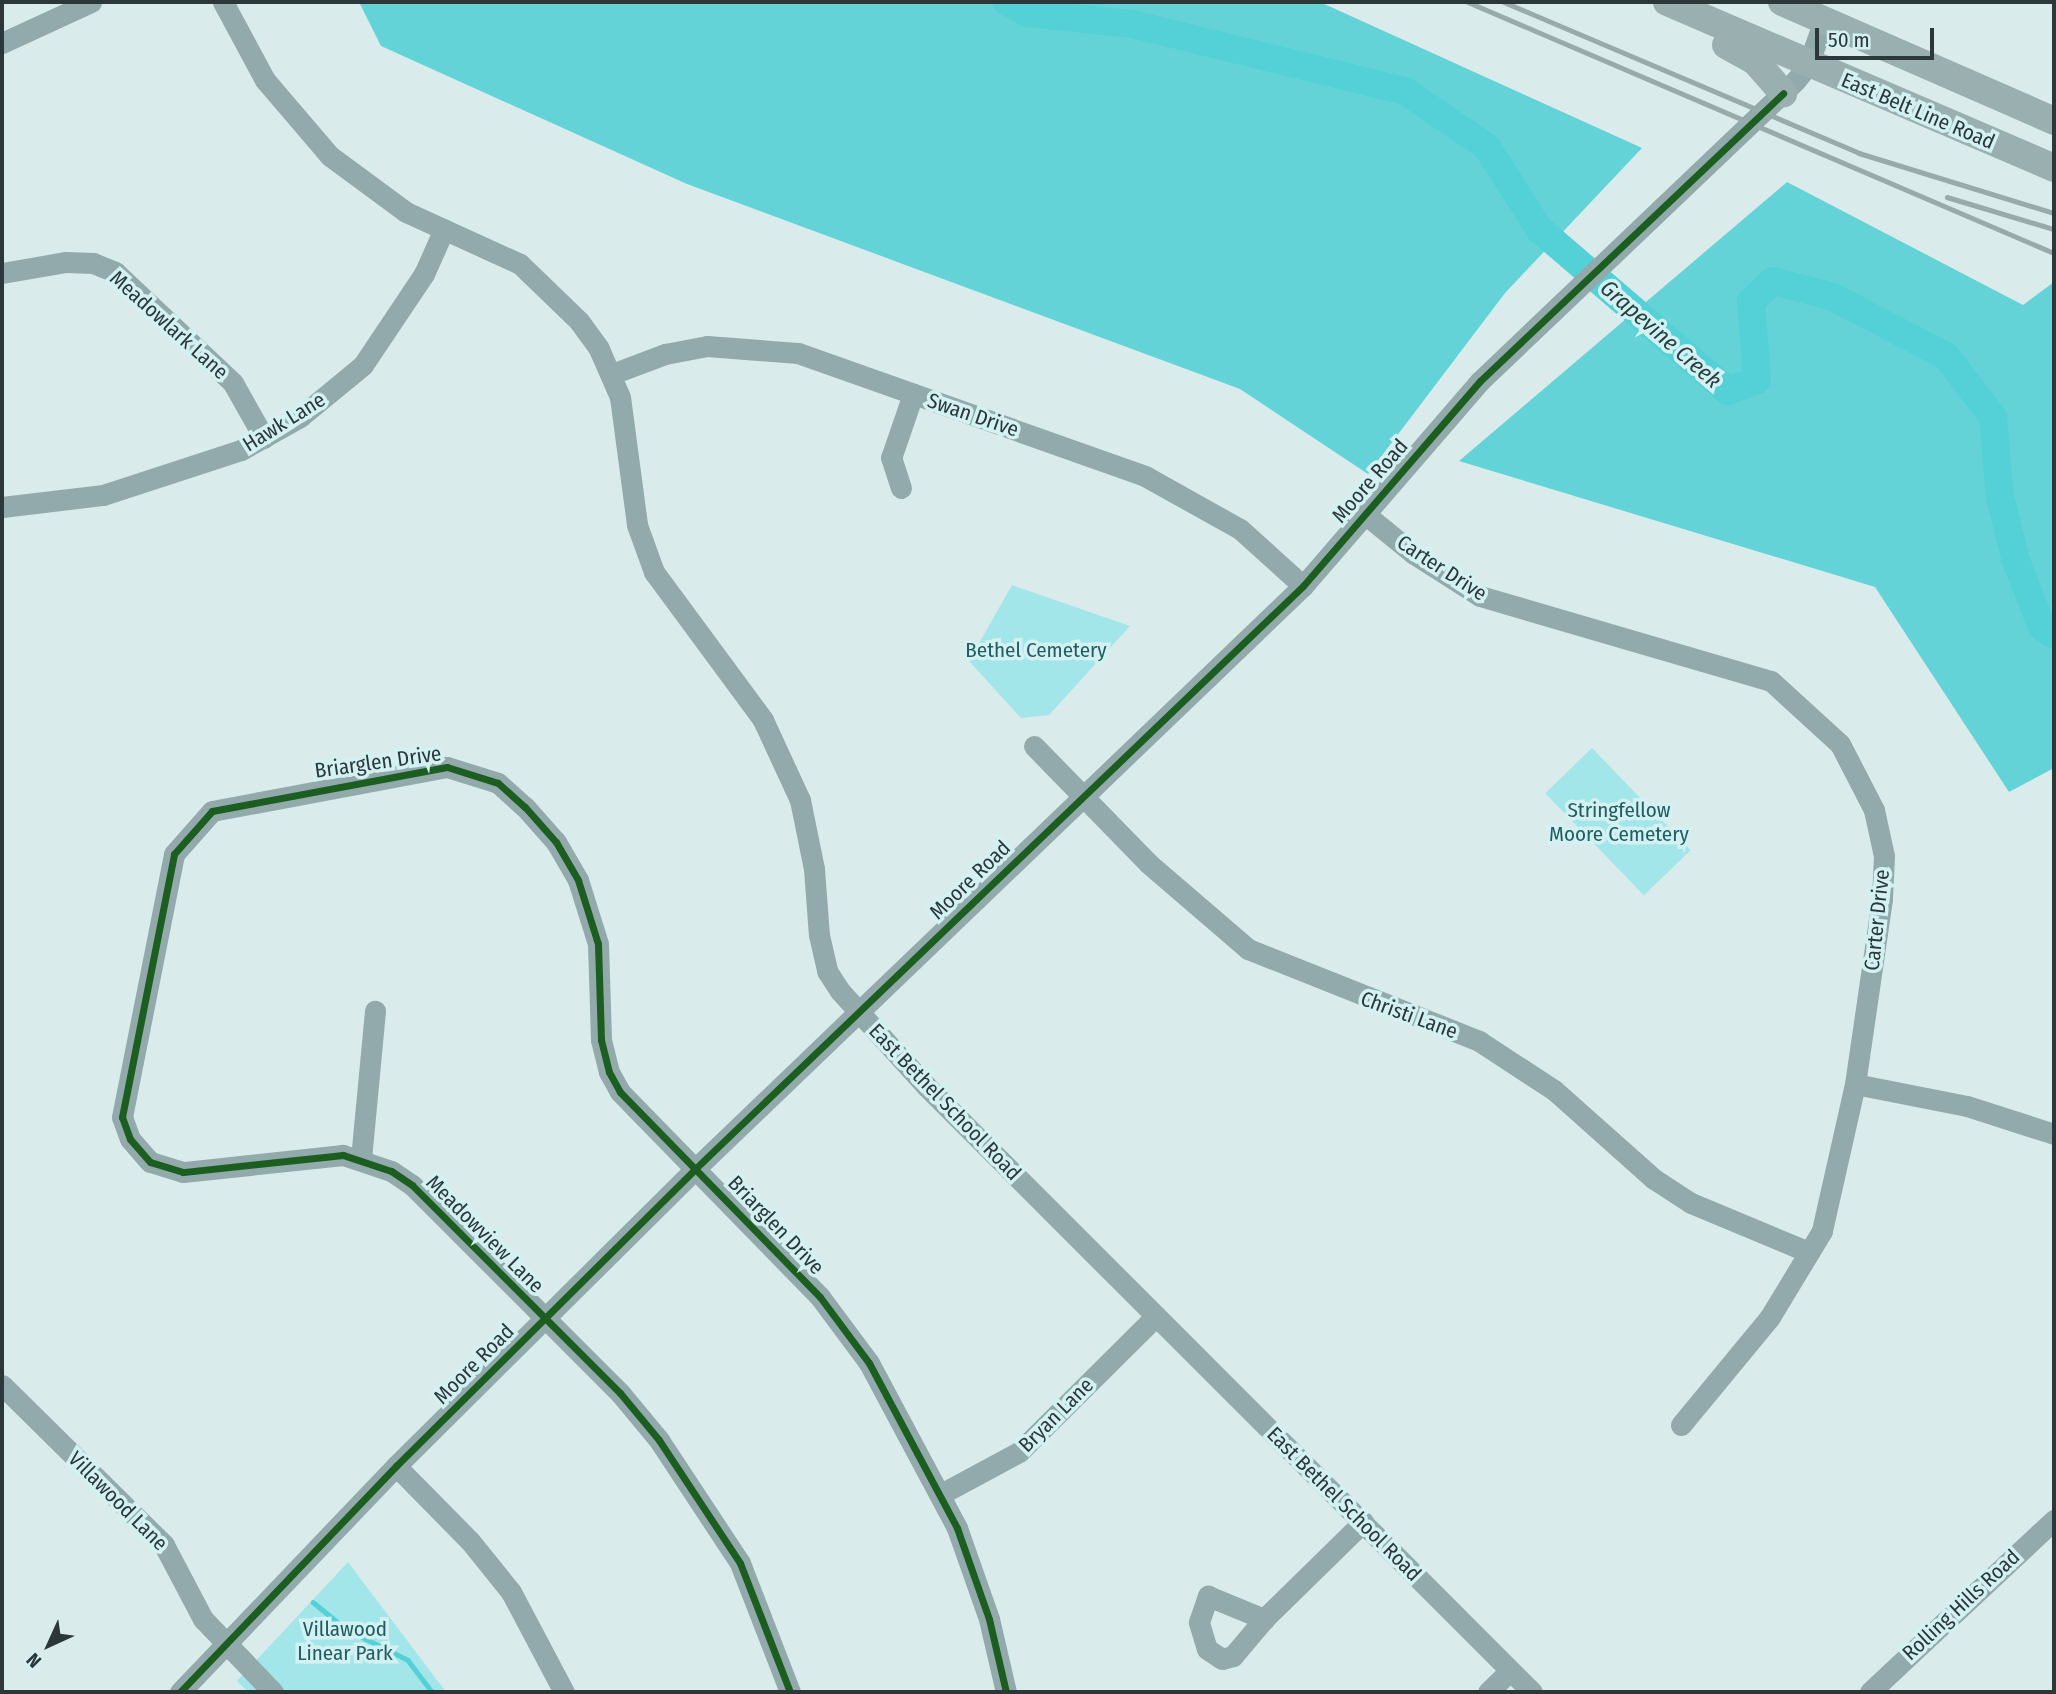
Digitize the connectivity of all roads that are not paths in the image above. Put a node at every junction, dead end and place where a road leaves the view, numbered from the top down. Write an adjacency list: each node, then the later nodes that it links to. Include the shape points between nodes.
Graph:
1 (91, 2): 7 (street)
2 (223, 2): 12 (street, East Bethel School Road, via 265,80 300,127 370,188)
3 (1647, 2): 9 (main road, via 1755,61)
4 (1667, 2): 8 (main road, East Belt Line Road)
5 (1782, 2): 6 (main road)
6 (1824, 20): 8 (street, Moore Road); 10 (main road)
7 (2, 43)
8 (1808, 65): 9 (street, Moore Road); 11 (main road, East Belt Line Road)
9 (1783, 93): 19 (street, Moore Road, via 1480,382)
10 (2054, 121)
11 (2054, 168)
12 (444, 229): 14 (street, East Bethel School Road, via 520,264 579,321); 16 (street, Hawk Lane, via 424,274 363,365)
13 (2, 273): 16 (street, Meadowlark Lane, via 66,262 93,262 115,272 233,383)
14 (611, 374): 15 (street, Swan Drive, via 665,354 743,346 798,354); 25 (street, East Bethel School Road, via 620,397 637,525 654,572 732,671 785,763 807,830 827,971)
15 (913, 394): 17 (street, via 891,458); 20 (street, Swan Drive, via 1145,476 1190,498 1240,529)
16 (264, 438): 18 (street, Hawk Lane, via 103,495)
17 (901, 488)
18 (2, 507)
19 (1365, 514): 20 (street, Moore Road); 26 (street, Carter Drive, via 1413,554 1480,596 1771,681 1840,744 1874,810 1884,856)
20 (1303, 586): 22 (street, Moore Road)
21 (1034, 746): 22 (street, Christi Lane)
22 (1080, 796): 25 (street, Moore Road); 30 (street, Christi Lane, via 1248,949 1338,989 1479,1041 1554,1090 1654,1179 1691,1203)
23 (174, 854): 28 (street, Meadowview Lane, via 122,1117 130,1139 150,1162 183,1172 343,1155); 29 (street, Briarglen Drive, via 200,821 232,804 447,767 498,783 556,842 578,880 598,944 601,1041 609,1072 621,1092)
24 (374, 1011): 28 (street)
25 (858, 1013): 29 (street, Moore Road); 31 (street, East Bethel School Road)
26 (1855, 1084): 27 (street, via 1968,1106); 30 (street, Carter Drive, via 1822,1231)
27 (2054, 1134)
28 (361, 1159): 32 (street, Meadowview Lane, via 412,1185)
29 (696, 1168): 32 (street, Moore Road); 36 (street, Briarglen Drive, via 843,1325 905,1423)
30 (1809, 1252): 34 (street, Carter Drive, via 1770,1317)
31 (1156, 1316): 36 (street, Bryan Lane, via 1019,1452); 38 (street, East Bethel School Road)
32 (544, 1319): 35 (street, Moore Road); 45 (street, Meadowview Lane, via 620,1393 716,1521 740,1563)
33 (2, 1385): 40 (street, Villawood Lane, via 164,1545 195,1607)
34 (1681, 1425)
35 (396, 1466): 40 (street, Moore Road); 44 (street, via 470,1541 511,1592)
36 (941, 1494): 46 (street, Briarglen Drive, via 989,1619)
37 (2054, 1520): 49 (street, Rolling Hills Road)
38 (1363, 1522): 39 (street); 41 (street, East Bethel School Road)
39 (1264, 1619)
40 (226, 1643): 42 (street, Moore Road); 43 (street, Villawood Lane)
41 (1510, 1671): 47 (street); 48 (street, East Bethel School Road)
42 (180, 1692)
43 (273, 1692)
44 (564, 1692)
45 (790, 1692)
46 (1006, 1692)
47 (1488, 1692)
48 (1532, 1692)
49 (1871, 1692)

